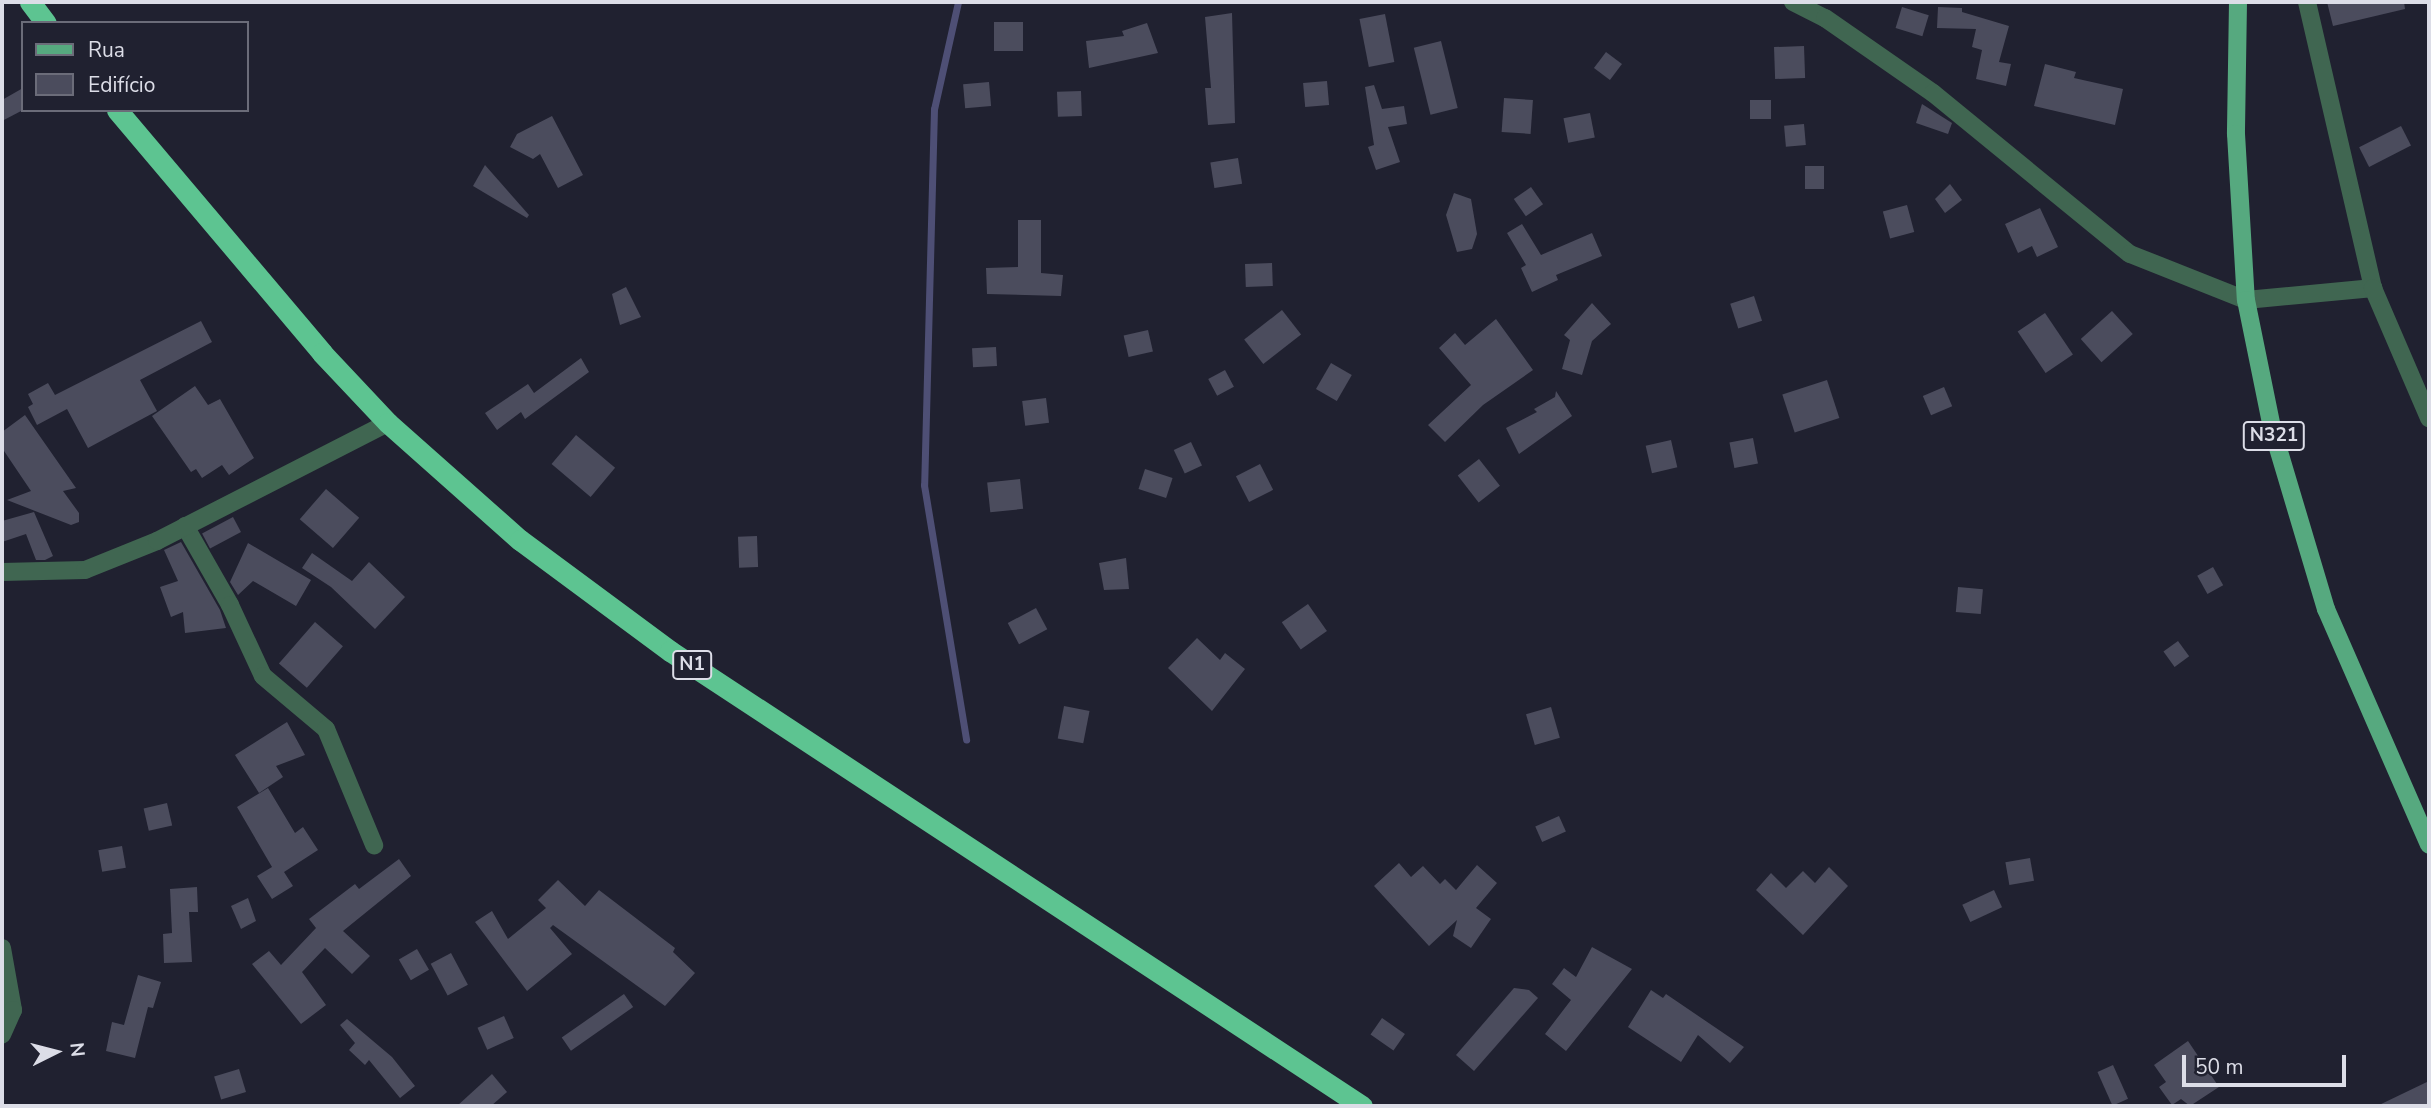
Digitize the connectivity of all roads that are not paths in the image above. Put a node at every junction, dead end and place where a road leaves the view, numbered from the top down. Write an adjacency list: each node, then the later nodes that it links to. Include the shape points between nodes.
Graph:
1 (30, 2): 5 (highway)
2 (1793, 2): 8 (street, via 1825,18 1933,93 2130,254)
3 (2238, 2): 8 (main road, N321, via 2236,134)
4 (2307, 2): 7 (street)
5 (44, 21)
6 (119, 112): 10 (highway, N1, via 322,353)
7 (2373, 288): 8 (street); 9 (street)
8 (2246, 300): 14 (main road, N321, via 2296,520 2326,609)
9 (2429, 418)
10 (388, 423): 11 (street); 17 (highway, N1, via 520,540 670,651)
11 (185, 526): 12 (street, via 85,570); 13 (street, via 264,676 327,729)
12 (2, 572)
13 (374, 845)
14 (2429, 845)
15 (2, 948): 16 (street, via 13,1010)
16 (2, 1035)
17 (1362, 1106)

